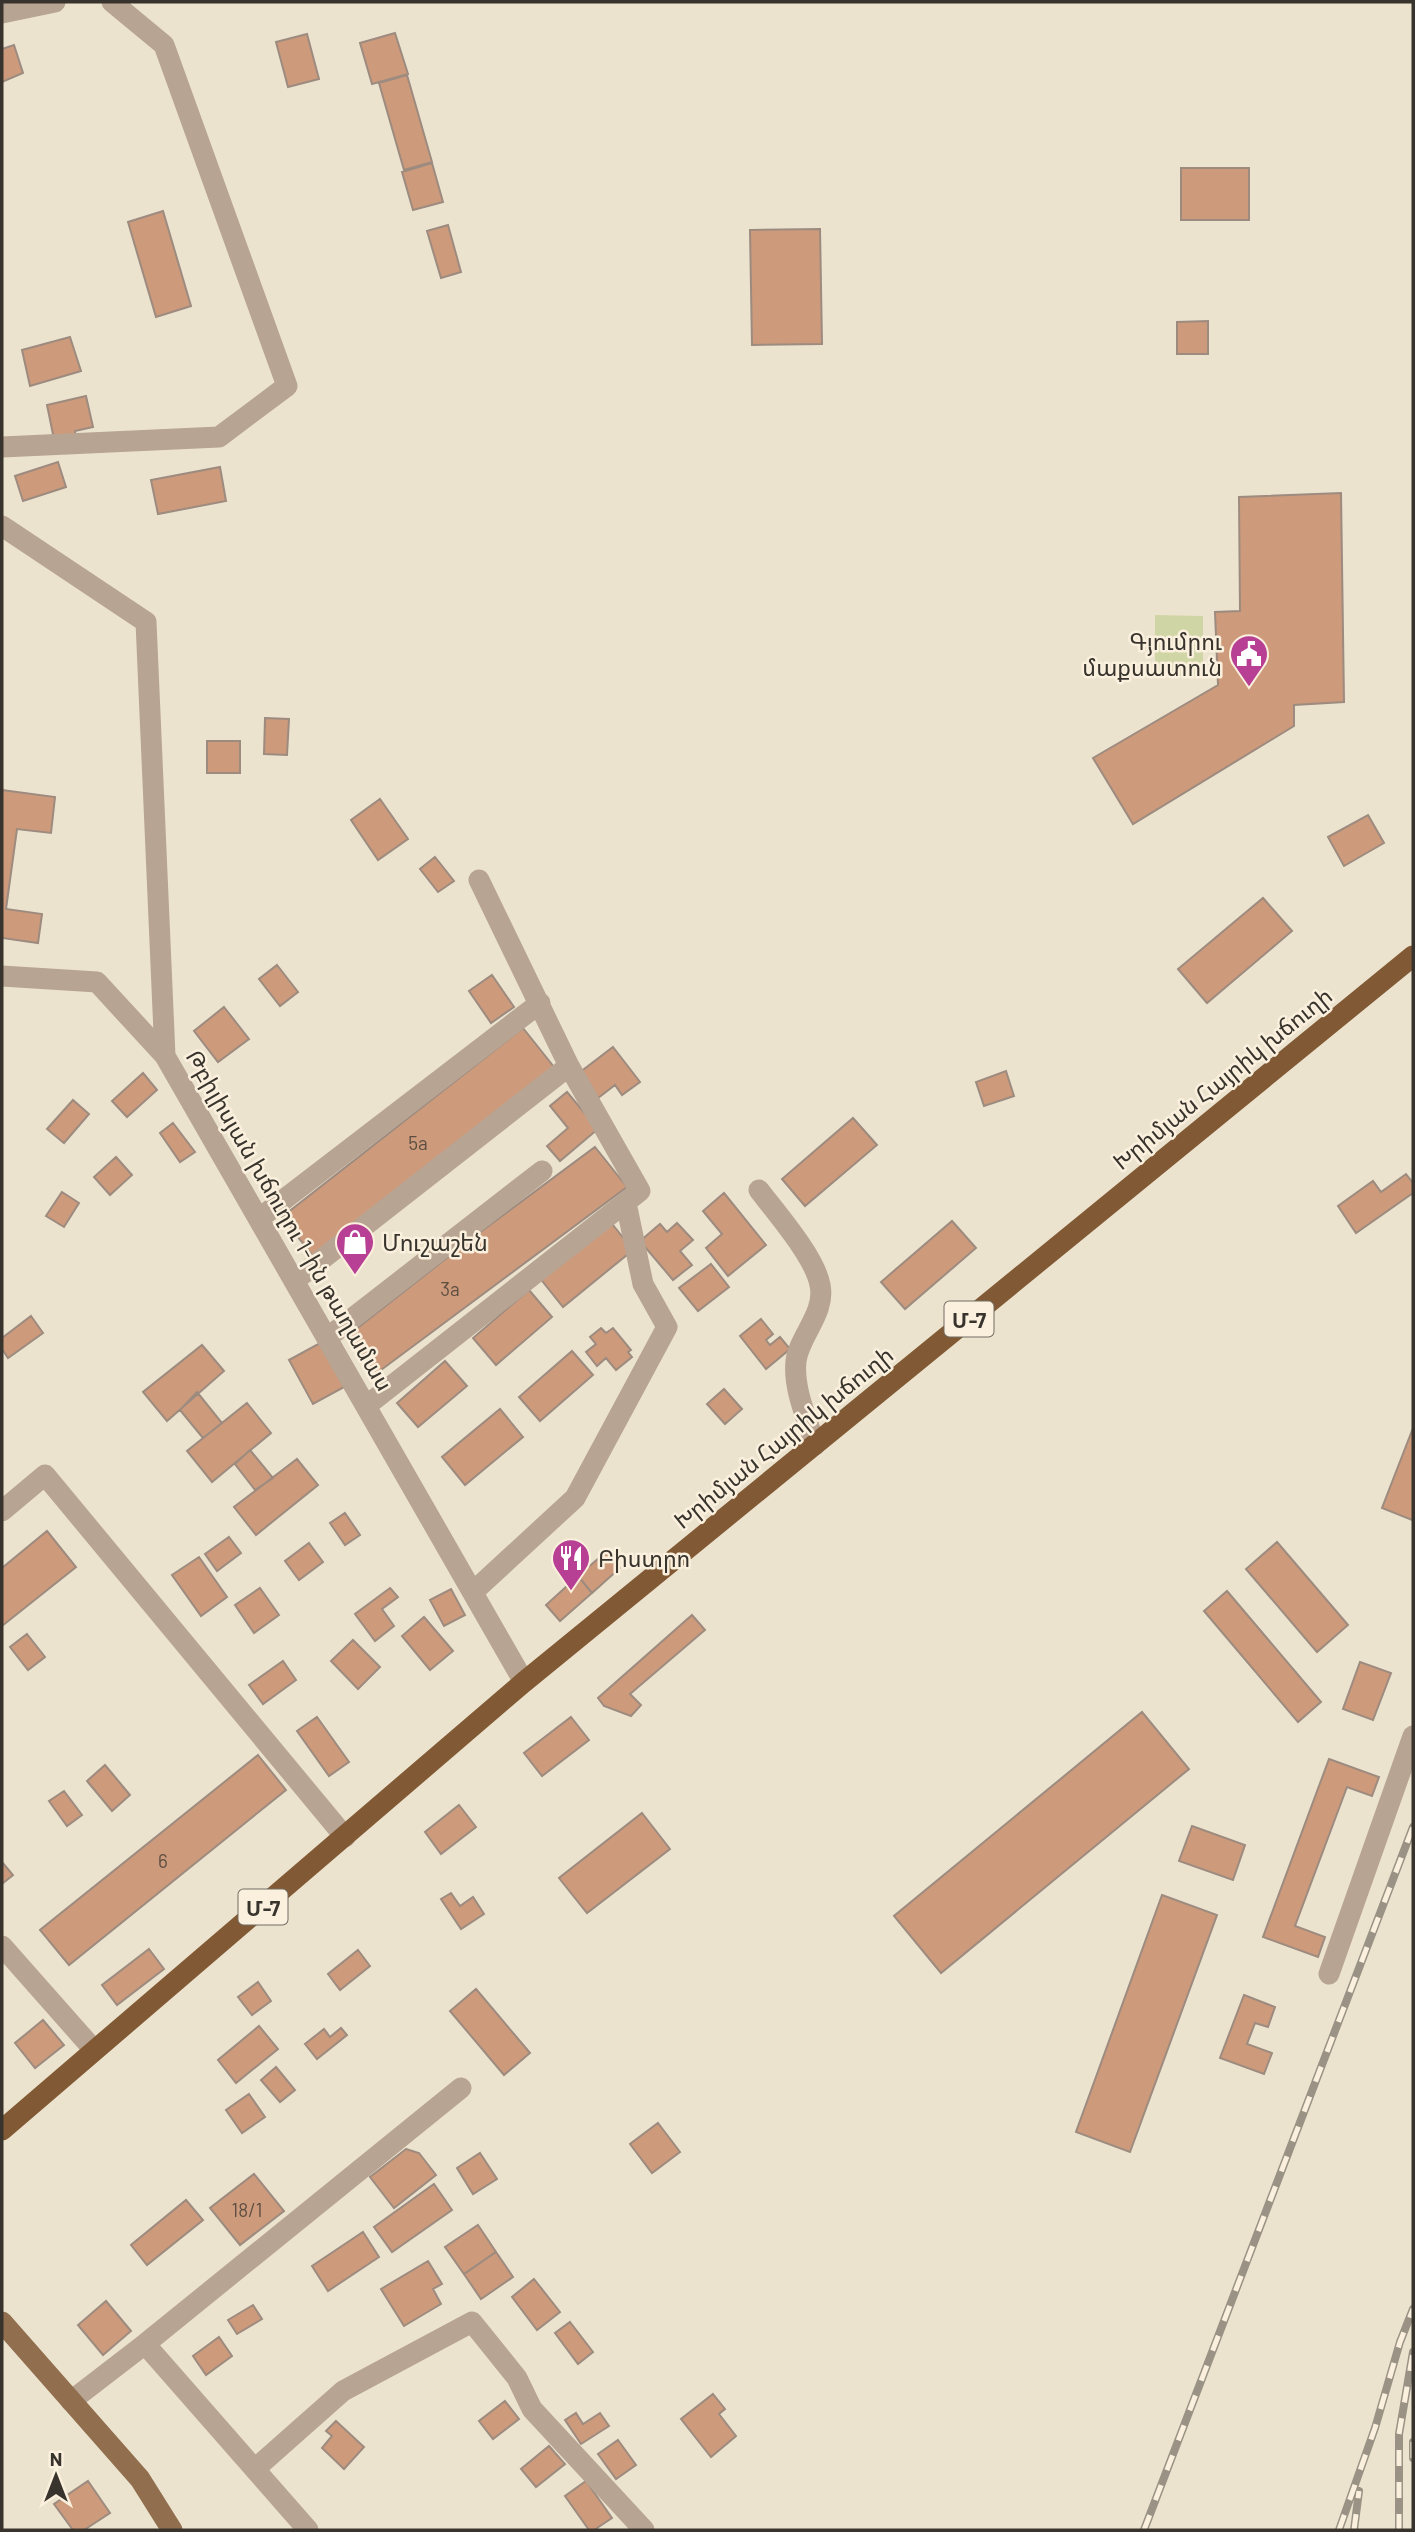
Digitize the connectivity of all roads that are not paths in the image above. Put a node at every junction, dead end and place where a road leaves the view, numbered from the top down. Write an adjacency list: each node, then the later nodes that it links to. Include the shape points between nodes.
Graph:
1 (55, 2): 3 (street)
2 (112, 2): 4 (street, via 164,45 287,386 219,437)
3 (2, 13)
4 (2, 447)
5 (2, 526): 10 (street, Թբիլիսյան խճուղու 1-ին թաղամաս, via 146,622)
6 (479, 880): 9 (street)
7 (1413, 956): 19 (highway, Խրիմյան Հայրիկ խճուղի / Մ-7)
8 (2, 976): 10 (street, via 97,982)
9 (540, 1003): 11 (street); 15 (street)
10 (165, 1056): 15 (street, Թբիլիսյան խճուղու 1-ին թաղամաս)
11 (569, 1066): 14 (street, via 640,1191); 16 (street)
12 (542, 1171): 17 (street)
13 (759, 1190): 19 (street, via 809,1259 821,1286 796,1369)
14 (626, 1203): 18 (street); 21 (street, via 643,1284 667,1327 575,1498)
15 (260, 1218): 16 (street, Թբիլիսյան խճուղու 1-ին թաղամաս)
16 (294, 1281): 17 (street, Թբիլիսյան խճուղու 1-ին թաղամաս)
17 (327, 1338): 18 (street, Թբիլիսյան խճուղու 1-ին թաղամաս)
18 (366, 1406): 21 (street, Թբիլիսյան խճուղու 1-ին թաղամաս)
19 (815, 1445): 22 (highway, Խրիմյան Հայրիկ խճուղի / Մ-7)
20 (2, 1510): 24 (street, via 45,1475)
21 (473, 1592): 22 (street, Թբիլիսյան խճուղու 1-ին թաղամաս)
22 (524, 1682): 24 (highway, Խրիմյան Հայրիկ խճուղի / Մ-7)
23 (1413, 1736): 26 (street)
24 (345, 1837): 27 (highway, Խրիմյան Հայրիկ խճուղի / Մ-7)
25 (2, 1946): 27 (street)
26 (1328, 1974)
27 (94, 2050): 29 (highway, Խրիմյան Հայրիկ խճուղի / Մ-7)
28 (461, 2088): 31 (street)
29 (2, 2130)
30 (2, 2322): 32 (main road)
31 (145, 2344): 32 (street); 33 (street)
32 (71, 2401): 34 (main road, via 140,2479)
33 (255, 2469): 35 (street); 36 (street, via 343,2391 472,2322 517,2378 532,2409)
34 (172, 2530)
35 (308, 2530)
36 (643, 2530)

